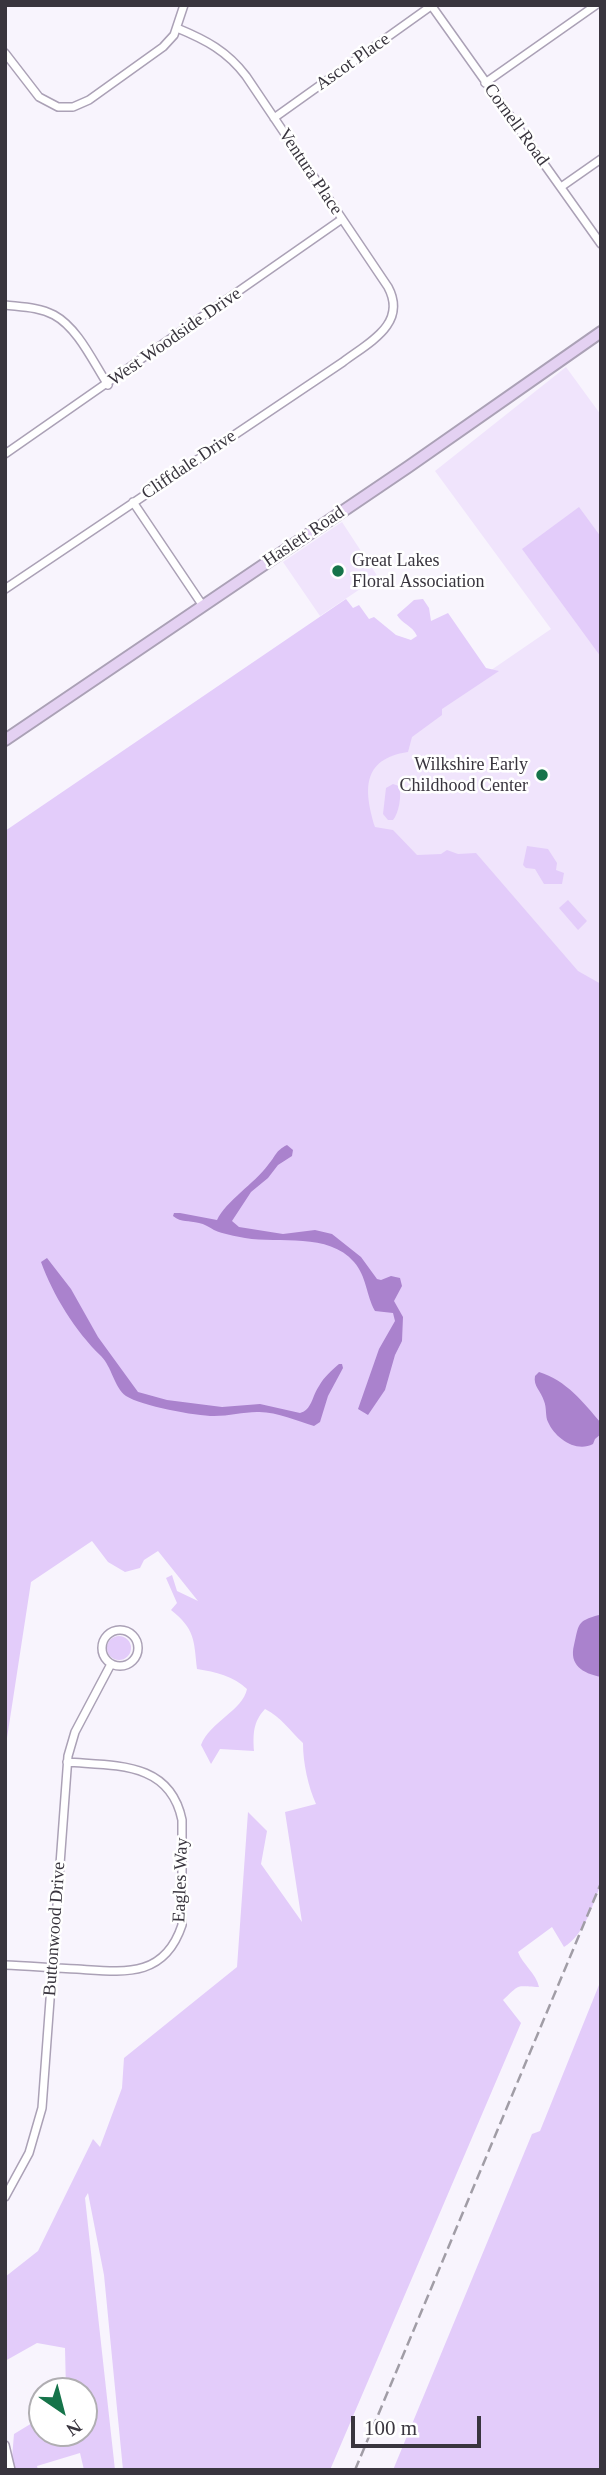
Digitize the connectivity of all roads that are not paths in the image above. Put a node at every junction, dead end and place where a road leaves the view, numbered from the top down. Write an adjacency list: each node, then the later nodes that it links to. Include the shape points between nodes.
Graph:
1 (184, 5): 4 (street)
2 (596, 5): 6 (street)
3 (431, 6): 6 (street, Cornell Road); 7 (street, Ascot Place)
4 (177, 28): 5 (street, via 163,47 73,107 58,107 39,97); 7 (street, Ventura Place, via 227,54)
5 (5, 53)
6 (485, 83): 9 (street, Cornell Road)
7 (274, 118): 10 (street, Ventura Place)
8 (601, 159): 9 (street)
9 (561, 187): 11 (street, Cornell Road)
10 (342, 219): 14 (street, Ventura Place, via 394,303 391,320); 15 (street, West Woodside Drive)
11 (601, 244)
12 (5, 305): 15 (street, via 56,316 73,332)
13 (601, 332): 19 (street, Haslett Road)
14 (372, 339): 17 (street, Cliffdale Drive)
15 (108, 384): 16 (street, West Woodside Drive)
16 (5, 454)
17 (133, 502): 18 (street, Cliffdale Drive); 19 (street)
18 (5, 589)
19 (203, 606): 20 (street, Haslett Road)
20 (5, 740)
21 (111, 1664): 21 (street, via 124,1665 135,1657 137,1643 128,1632 114,1630 104,1639 102,1653); 22 (street, Buttonwood Drive, via 75,1732)
22 (67, 1762): 24 (street, Buttonwood Drive); 24 (street, Eagles Way, via 133,1768 150,1774 170,1791 182,1820 183,1917 170,1948 145,1968 123,1972)
23 (5, 1965): 24 (street, Eagles Way)
24 (52, 1968): 25 (street, Buttonwood Drive, via 40,2116 29,2153)
25 (5, 2197)
26 (5, 2446): 27 (street)
27 (10, 2470)

